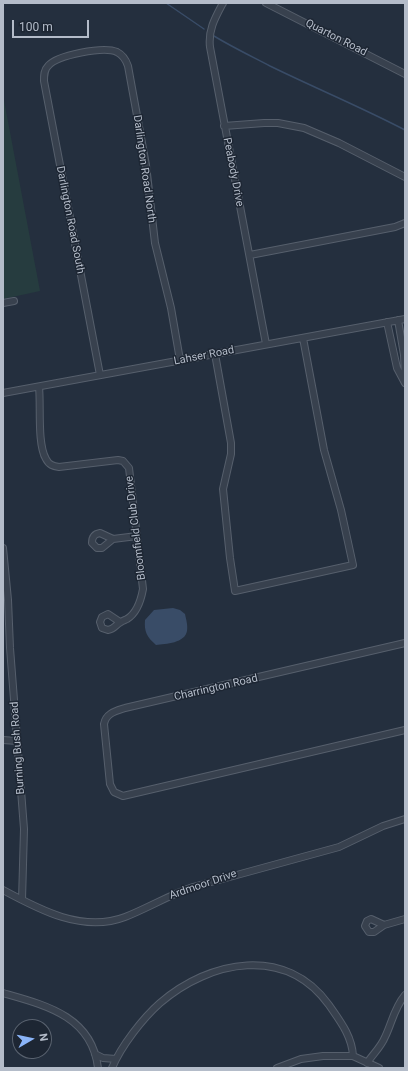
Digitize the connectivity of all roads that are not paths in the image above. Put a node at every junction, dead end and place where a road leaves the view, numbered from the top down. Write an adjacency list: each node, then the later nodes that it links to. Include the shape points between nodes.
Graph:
1 (223, 3): 5 (street, Peabody Drive, via 212,24 209,40)
2 (266, 3): 4 (street, Quarton Road)
3 (48, 65): 17 (street, Darlington Road North, via 64,57 101,50 117,52 126,62 146,165 156,248 171,308); 18 (street, Darlington Road South, via 44,86)
4 (405, 74)
5 (224, 126): 6 (street, via 264,122 304,128); 8 (street, Peabody Drive)
6 (405, 177)
7 (405, 223): 8 (street)
8 (250, 255): 15 (street, Peabody Drive)
9 (14, 301): 10 (street)
10 (3, 303)
11 (405, 319): 12 (street, Lahser Road)
12 (398, 320): 13 (street, Lahser Road); 19 (street)
13 (387, 322): 14 (street, Lahser Road); 20 (street, via 397,368)
14 (303, 338): 15 (street, Lahser Road); 16 (street, via 324,450 353,565 235,590 223,489 231,443)
15 (266, 344): 16 (street, Lahser Road)
16 (215, 354): 17 (street, Lahser Road)
17 (180, 360): 18 (street, Lahser Road)
18 (100, 375): 21 (street, Lahser Road)
19 (405, 376)
20 (405, 383)
21 (39, 387): 22 (street, Lahser Road); 23 (street, Bloomfield Club Drive, via 42,443 46,461 58,467 123,461 130,472)
22 (3, 393)
23 (137, 536): 24 (street); 26 (street, Bloomfield Club Drive, via 143,582 142,595 136,610 128,619)
24 (113, 539)
25 (3, 548): 27 (street, Burning Bush Road, via 6,579)
26 (120, 622)
27 (6, 643): 31 (street, Burning Bush Road)
28 (405, 643): 29 (street, Charrington Road, via 125,708 111,714 105,720 104,728 110,784 116,794 123,796)
29 (405, 730)
30 (3, 740): 31 (street)
31 (17, 741): 34 (street, Burning Bush Road, via 24,829)
32 (405, 819): 34 (street, Ardmoor Drive, via 339,847 193,886 112,920 90,923 74,921)
33 (3, 890): 34 (street, Ardmoor Drive)
34 (22, 900)
35 (405, 919): 36 (street)
36 (384, 925)
37 (3, 994): 39 (street, via 46,1006 62,1014 84,1034)
38 (405, 995): 42 (street, via 396,1007 382,1044)
39 (96, 1054): 41 (street); 43 (street)
40 (353, 1056): 41 (street, via 348,1035 316,989 288,971 253,964 206,975 169,996 144,1020); 42 (street); 45 (street, via 306,1058)
41 (116, 1060): 44 (street)
42 (368, 1065): 46 (street)
43 (98, 1068)
44 (112, 1068)
45 (277, 1068)
46 (379, 1068)

